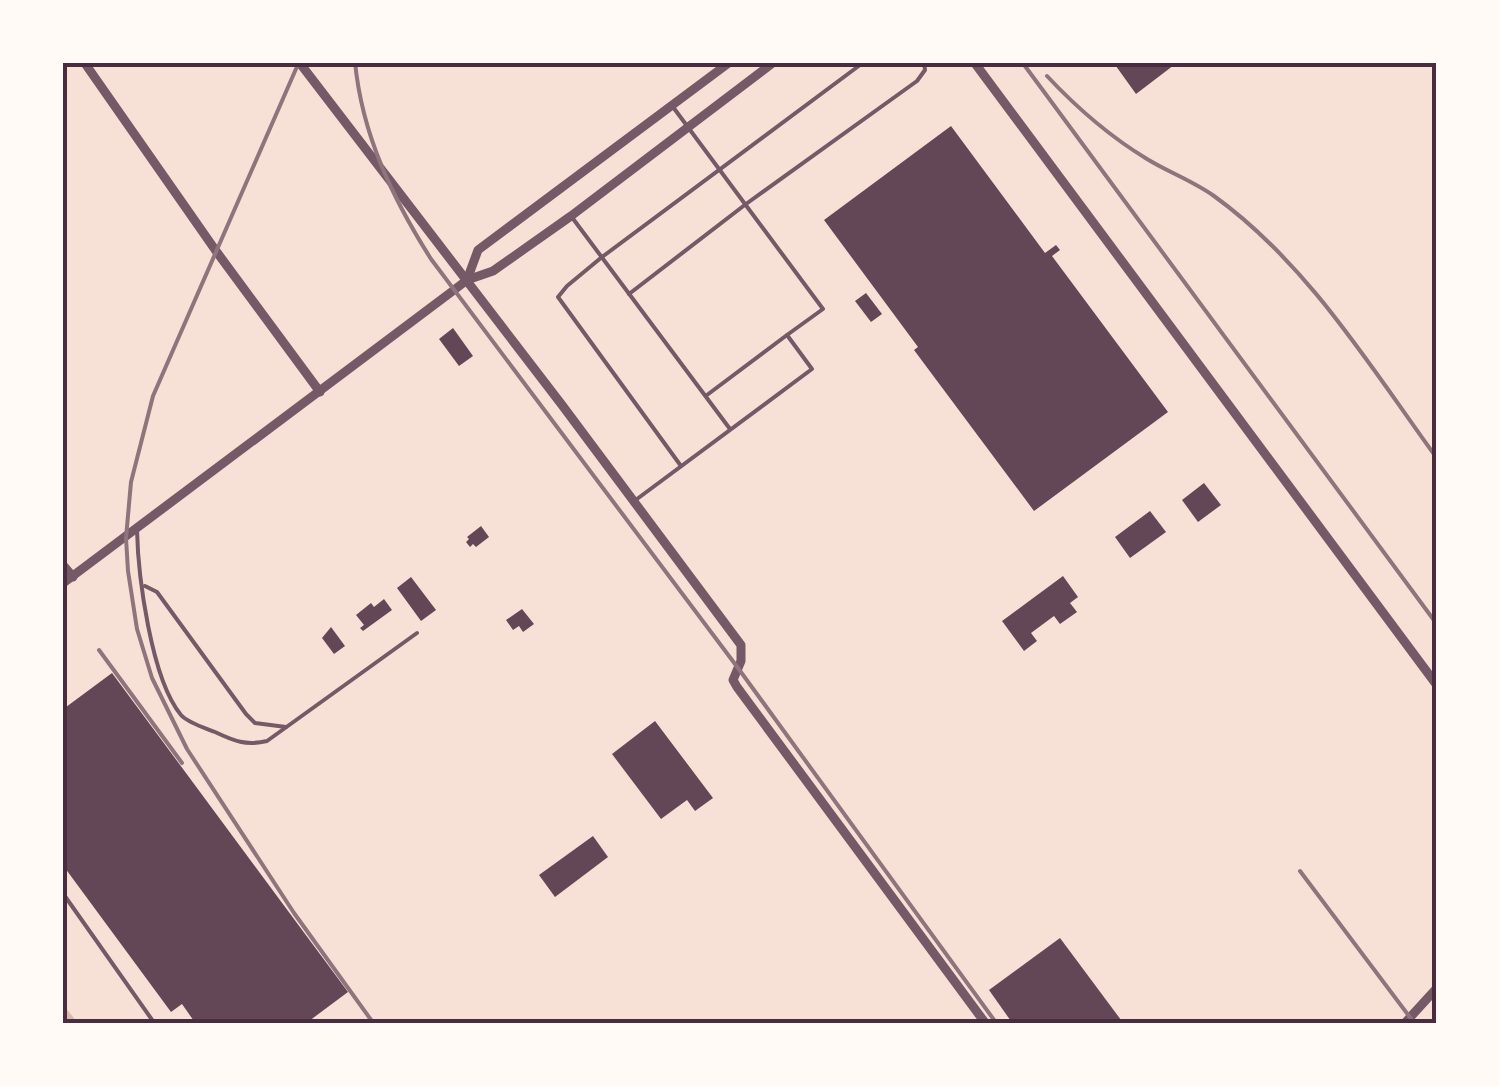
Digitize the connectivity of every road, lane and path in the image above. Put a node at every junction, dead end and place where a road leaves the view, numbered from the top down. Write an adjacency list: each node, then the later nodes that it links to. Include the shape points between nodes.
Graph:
1 (84, 62): 17 (street)
2 (299, 62): 14 (street)
3 (730, 62): 8 (street)
4 (774, 62): 9 (street)
5 (864, 62): 10 (lane)
6 (924, 62): 11 (lane, via 918,81)
7 (974, 62): 28 (street)
8 (673, 106): 9 (lane); 14 (street, via 478,250)
9 (688, 127): 10 (lane); 12 (street)
10 (720, 169): 11 (lane); 13 (lane)
11 (746, 204): 15 (lane); 16 (lane, via 823,310)
12 (571, 216): 13 (lane); 14 (street)
13 (602, 258): 15 (lane); 20 (lane, via 558,298)
14 (468, 280): 17 (street); 21 (street)
15 (629, 294): 18 (lane)
16 (787, 334): 18 (lane); 19 (lane, via 812,369)
17 (320, 392): 22 (street)
18 (705, 396): 19 (lane)
19 (730, 430): 20 (lane)
20 (681, 466): 21 (lane)
21 (633, 502): 33 (street, via 741,645 733,680 738,688)
22 (137, 530): 24 (street); 26 (lane)
23 (62, 564): 24 (street)
24 (72, 577): 25 (street)
25 (62, 584)
26 (145, 586): 29 (lane, via 157,592 246,714 256,723); 29 (lane, via 151,638 182,716 251,745)
27 (417, 633): 29 (lane)
28 (1436, 684)
29 (286, 727)
30 (62, 892): 32 (lane)
31 (1436, 989): 34 (street)
32 (155, 1024)
33 (986, 1024)
34 (1404, 1024)

